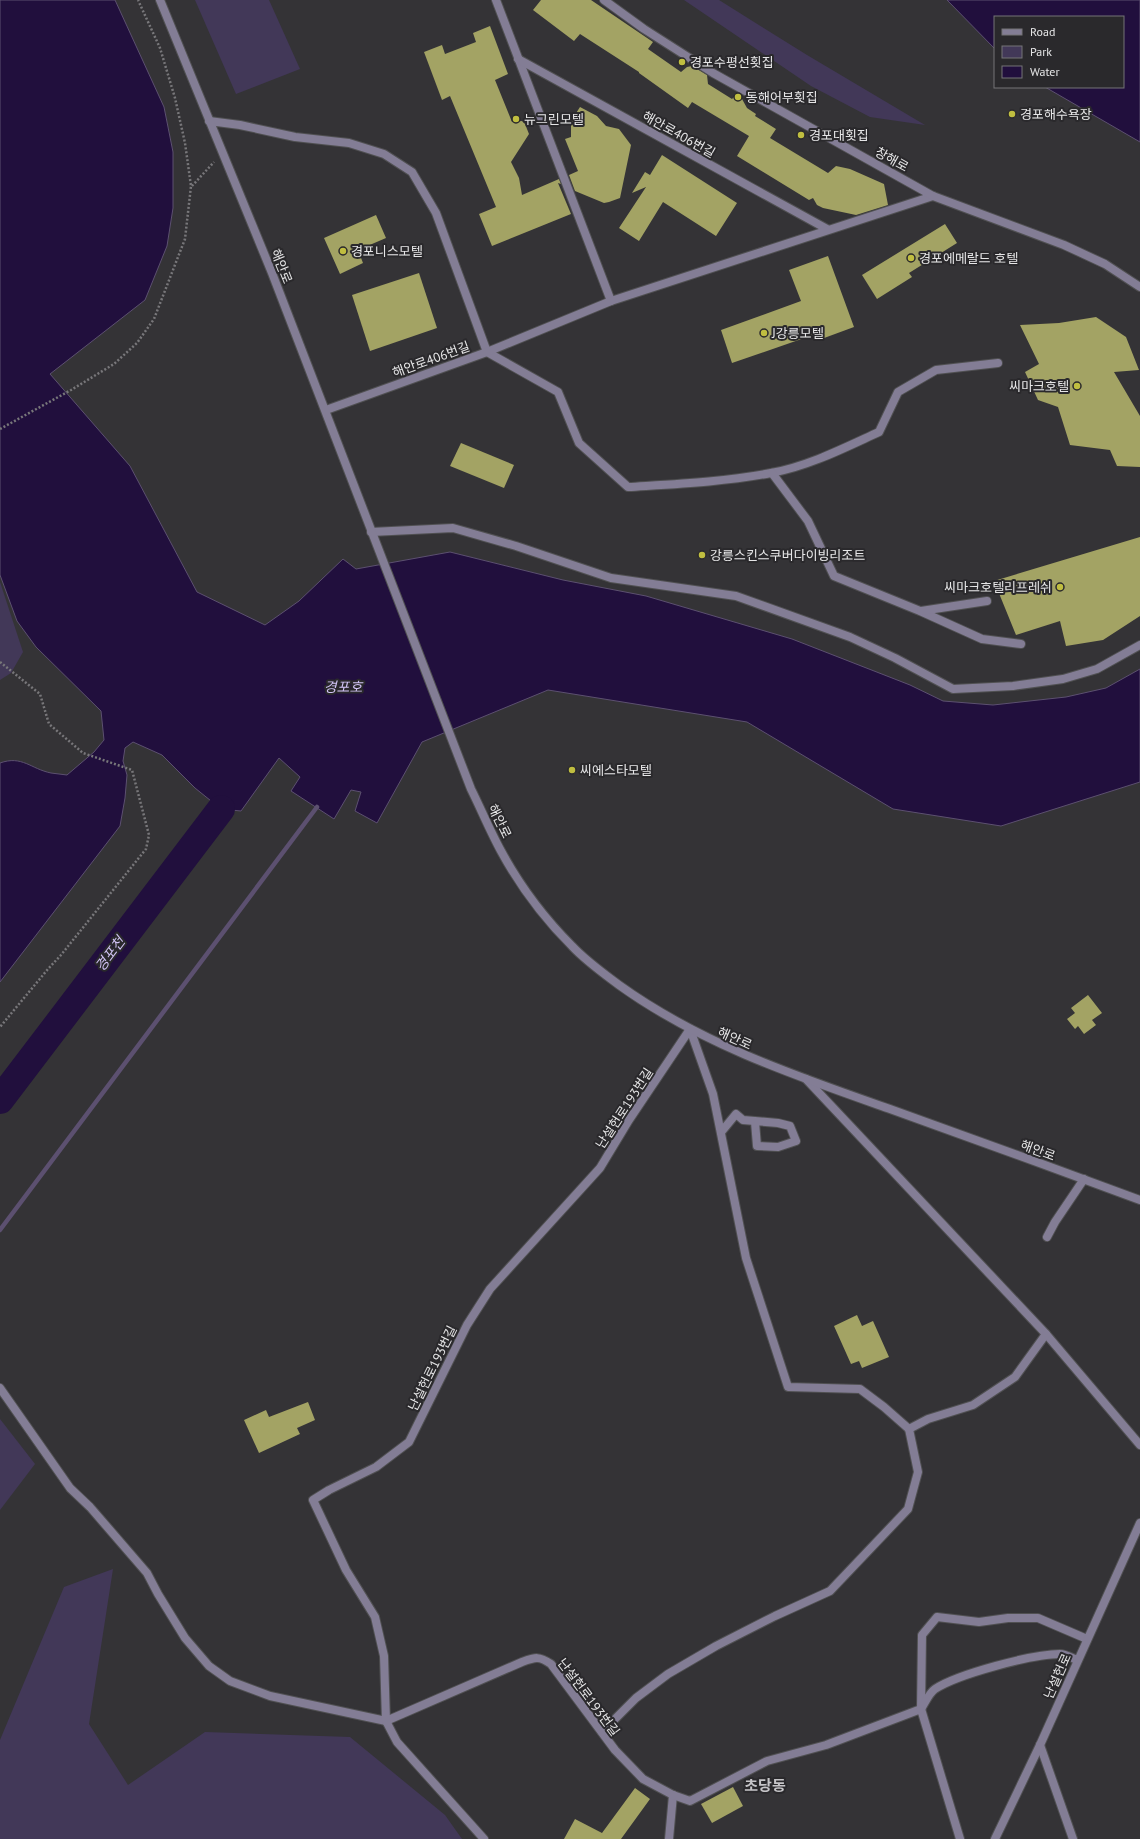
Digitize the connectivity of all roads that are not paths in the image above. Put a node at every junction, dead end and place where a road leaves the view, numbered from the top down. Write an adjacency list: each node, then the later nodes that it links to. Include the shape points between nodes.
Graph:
1 (160, 0): 5 (street, 해안로)
2 (496, 0): 4 (street)
3 (604, 0): 6 (street, 창해로, via 713,73)
4 (518, 59): 7 (street, 해안로406번길); 9 (street)
5 (209, 121): 10 (street, via 295,137 349,143 384,154 412,172 436,213); 12 (street, 해안로)
6 (933, 196): 7 (street, 해안로406번길); 8 (street, 창해로, via 1064,245 1106,264)
7 (827, 229): 9 (street, 해안로406번길)
8 (1140, 287)
9 (611, 301): 10 (street, 해안로406번길)
10 (487, 352): 12 (street, 해안로406번길); 13 (street, via 558,392 579,444 628,487 705,482)
11 (998, 363): 13 (street, via 936,370 898,392 879,432 822,458)
12 (326, 410): 14 (street, 해안로)
13 (772, 473): 16 (street, via 808,521 834,576)
14 (371, 532): 18 (street, via 453,528 611,578 736,596 850,637 953,689 1013,686 1063,679 1097,670); 19 (street, 해안로, via 471,789 501,851 524,889 573,948 635,996)
15 (988, 601): 16 (street)
16 (920, 611): 17 (street, via 982,639)
17 (1021, 644)
18 (1140, 645)
19 (690, 1029): 20 (street, 해안로, via 731,1050); 22 (street, via 713,1094); 34 (street, 난설헌로193번길, via 600,1168 490,1288 467,1325 409,1442 376,1467 313,1500 346,1570 375,1617 384,1656)
20 (806, 1079): 23 (street, 해안로); 26 (street)
21 (755, 1122): 21 (street, via 790,1126 796,1141 778,1147 758,1146); 22 (street, via 743,1120 736,1114)
22 (722, 1132): 28 (street, via 746,1258 788,1387 860,1389 884,1406)
23 (1084, 1179): 24 (street, 해안로); 25 (street)
24 (1140, 1200)
25 (1047, 1236)
26 (1046, 1334): 28 (street, via 1015,1377 973,1405 928,1419); 29 (street)
27 (0, 1388): 34 (street, via 70,1488 148,1573 185,1638 209,1666 230,1681 270,1696)
28 (909, 1429): 35 (street, via 918,1472 908,1509 830,1591 729,1639 668,1674 636,1698)
29 (1140, 1445)
30 (1140, 1523): 31 (street, 난설헌로)
31 (1087, 1639): 32 (street, 난설헌로); 33 (street, via 1038,1618 1008,1618 979,1622 937,1617 922,1635)
32 (1077, 1660): 33 (street, via 1062,1654 1045,1656 962,1676 934,1690); 36 (street, 난설헌로)
33 (921, 1709): 37 (street, 난설헌로193번길, via 826,1745 767,1761 690,1801); 40 (street)
34 (386, 1721): 35 (street, 난설헌로193번길, via 522,1662 542,1658 551,1664); 38 (street, 난설헌로193번길, via 397,1742)
35 (602, 1732): 37 (street, 난설헌로193번길, via 615,1750 643,1779)
36 (1040, 1745): 41 (street, 난설헌로); 42 (street)
37 (673, 1796): 39 (street)
38 (484, 1839)
39 (669, 1839)
40 (960, 1839)
41 (995, 1839)
42 (1073, 1839)

